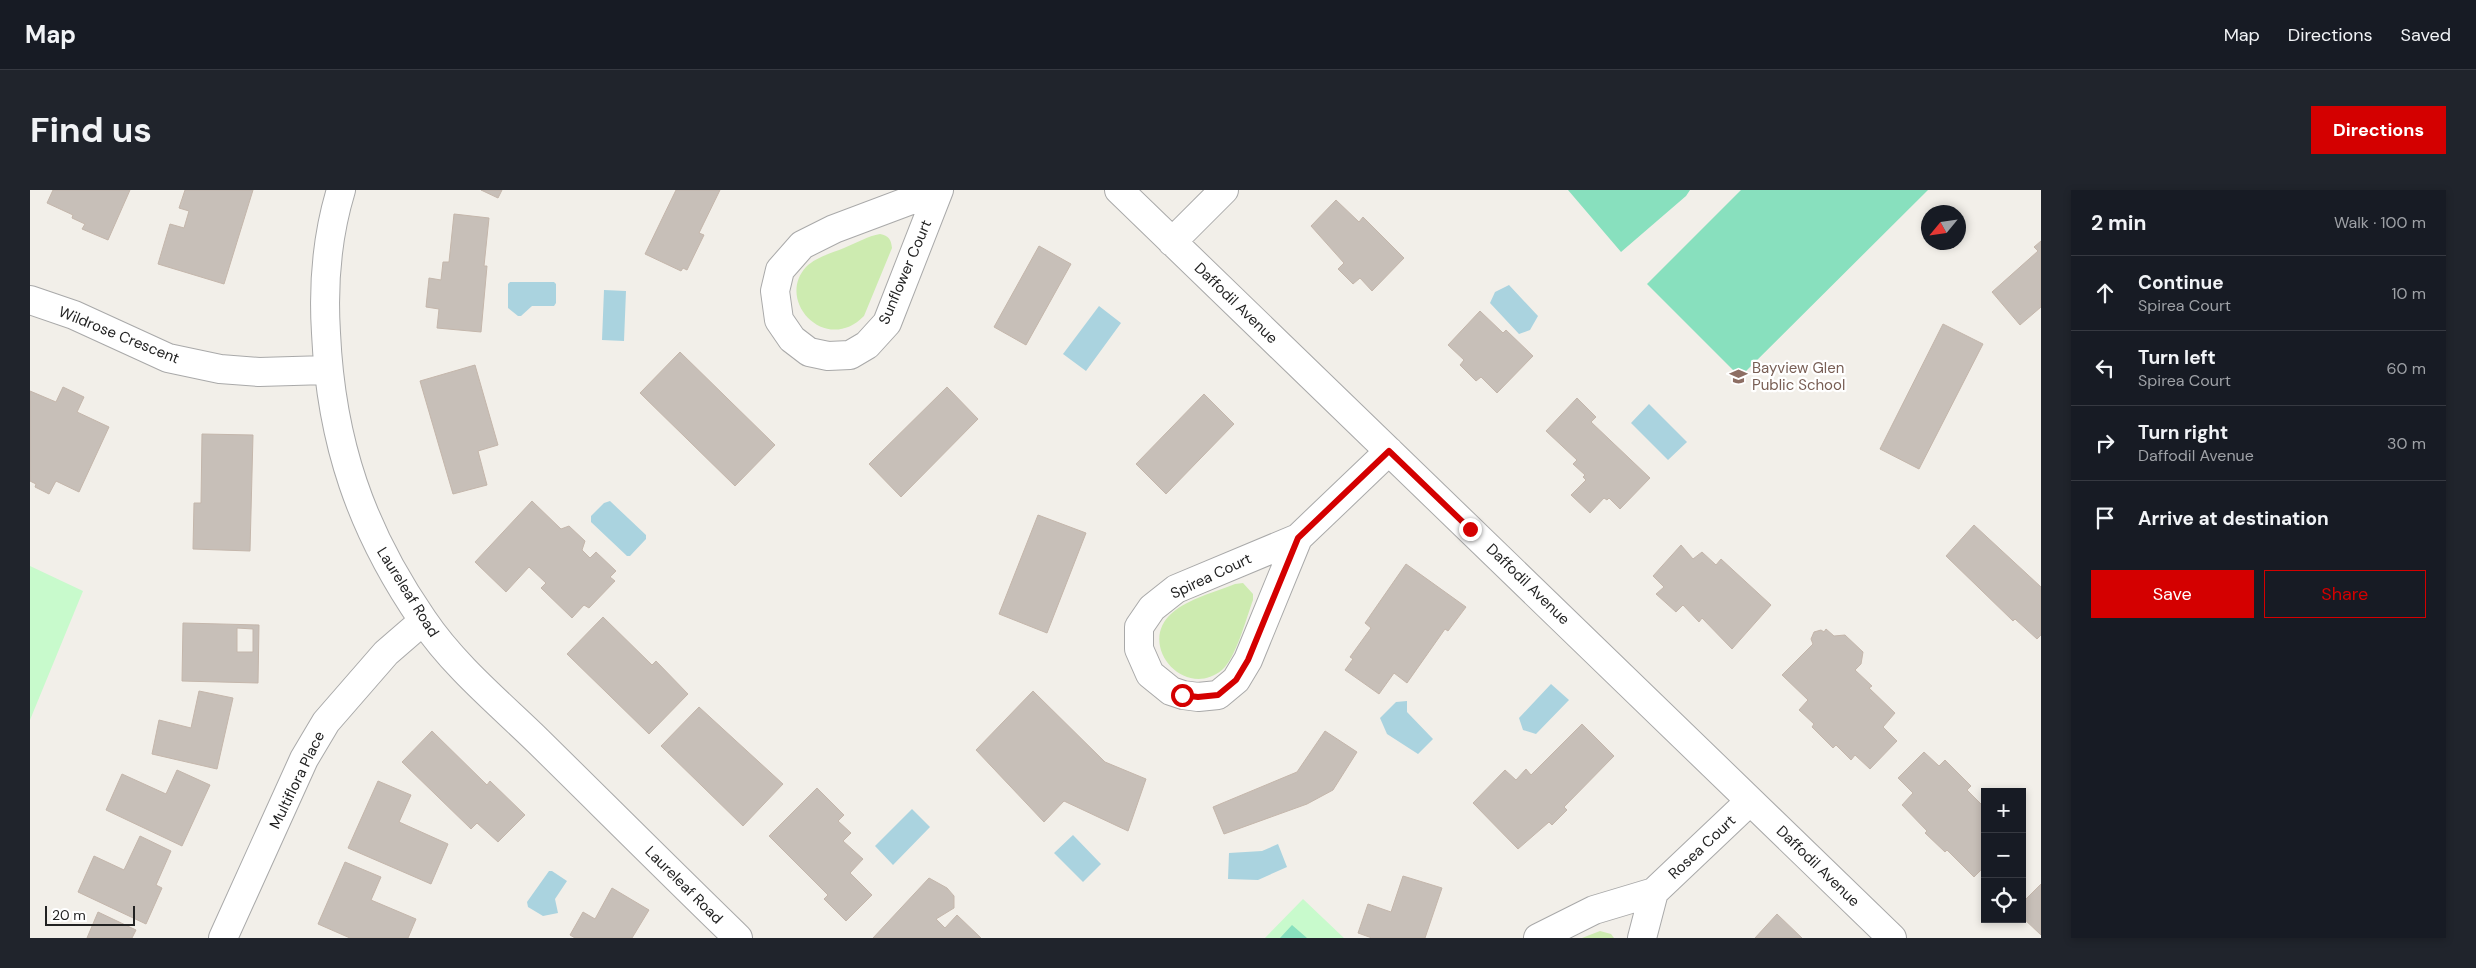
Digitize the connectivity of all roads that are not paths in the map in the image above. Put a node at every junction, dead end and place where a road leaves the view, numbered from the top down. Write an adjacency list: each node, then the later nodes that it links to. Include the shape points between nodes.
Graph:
1 (341, 190): 7 (street, Laureleaf Road, via 327,262)
2 (938, 190): 2 (street, Sunflower Court, via 834,229 802,245 780,270 775,291 779,320 792,339 809,352 828,356 850,355 867,346 887,323)
3 (1119, 190): 5 (street, Daffodil Avenue)
4 (1224, 190): 5 (street)
5 (1172, 242): 8 (street, Daffodil Avenue)
6 (30, 300): 7 (street, Wildrose Crescent, via 168,358 220,369 259,372)
7 (327, 370): 10 (street, Laureleaf Road, via 341,450 356,493 387,564)
8 (1389, 451): 9 (street, Spirea Court); 11 (street, Daffodil Avenue)
9 (1298, 538): 9 (street, Spirea Court, via 1176,589 1152,608 1139,627 1138,649 1150,674 1171,691 1198,697 1218,695 1236,680 1248,660)
10 (423, 621): 13 (street, Multiflora Place, via 386,653 326,722 304,759); 14 (street, Laureleaf Road, via 466,671)
11 (1750, 801): 12 (street, Rosea Court); 17 (street, Daffodil Avenue)
12 (1654, 892): 15 (street, Rosea Court, via 1594,910); 16 (street)
13 (222, 938)
14 (738, 938)
15 (1538, 938)
16 (1642, 938)
17 (1892, 938)

